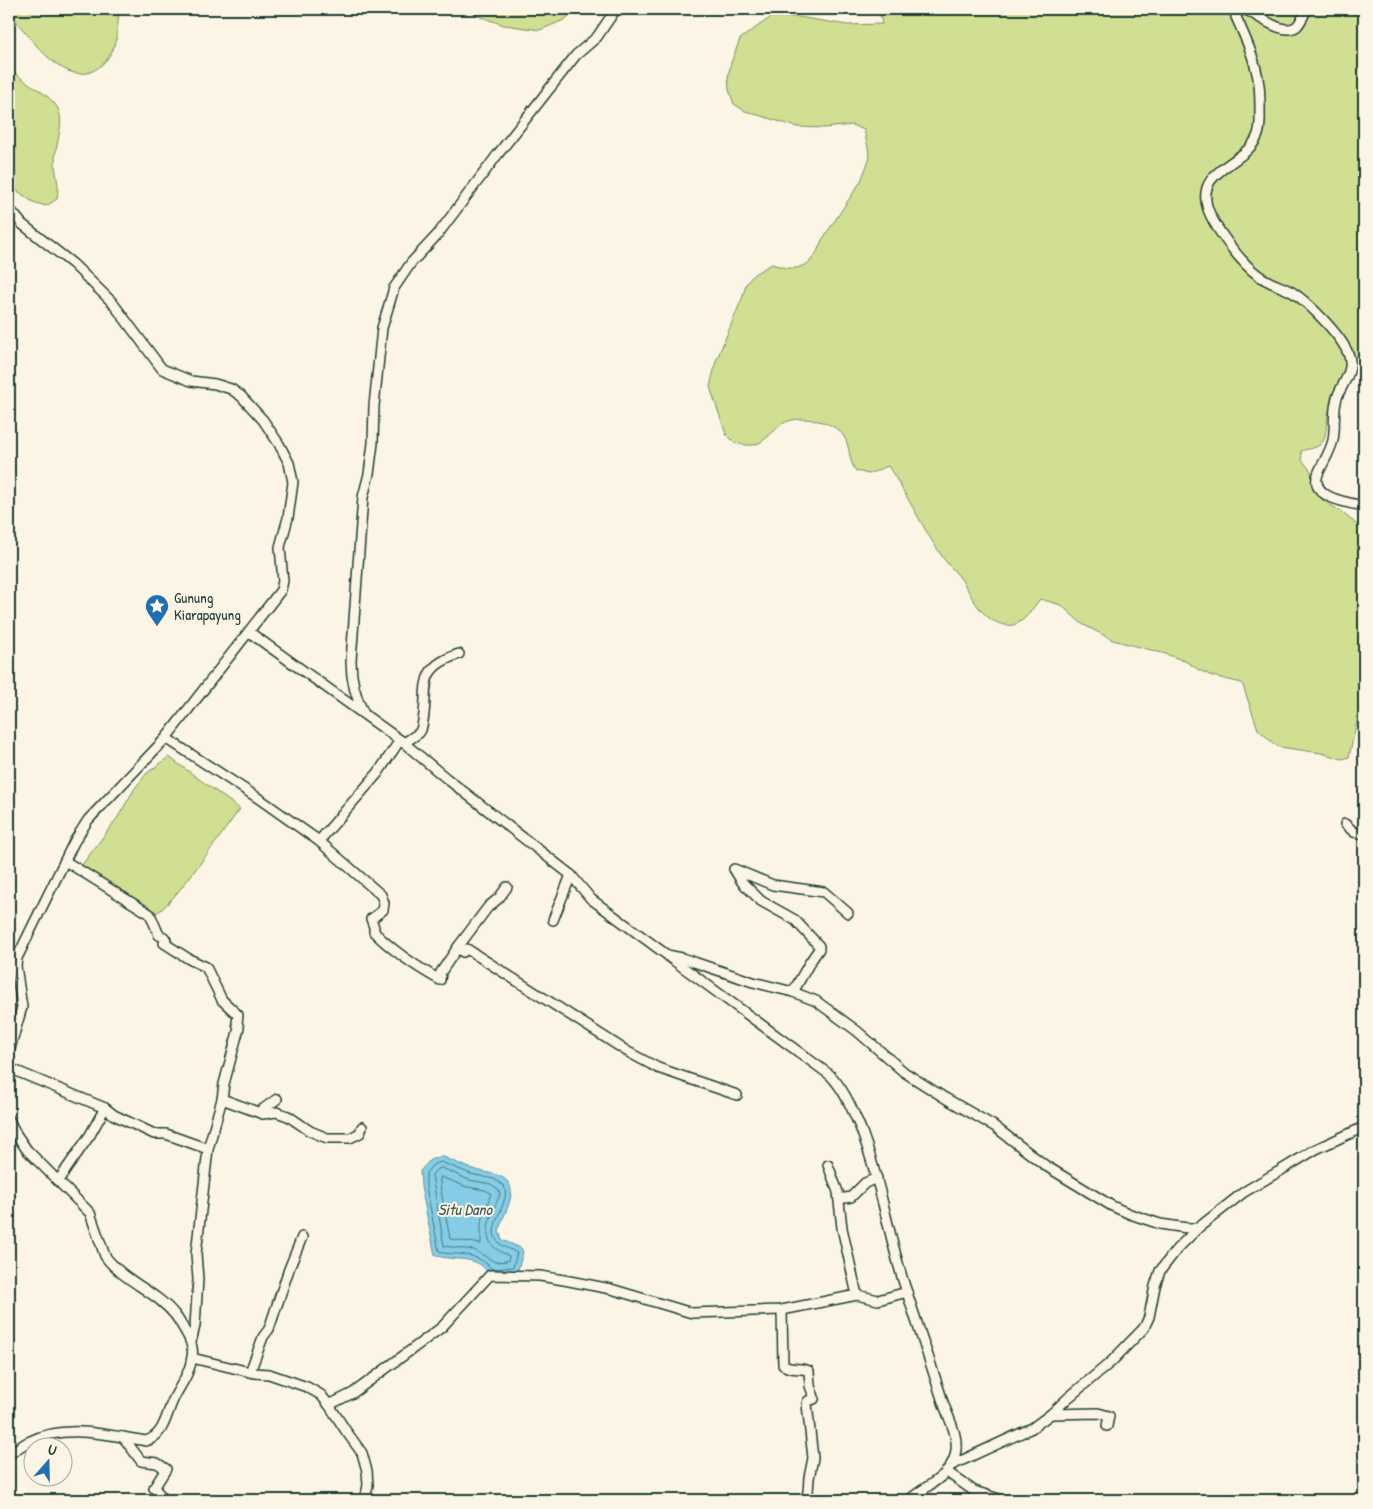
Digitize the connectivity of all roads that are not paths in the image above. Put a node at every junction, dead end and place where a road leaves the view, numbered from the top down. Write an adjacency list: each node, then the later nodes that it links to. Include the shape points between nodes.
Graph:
1 (616, 9): 7 (street, via 598,37 576,55 394,288 382,328 374,406 374,443 363,497 351,653 353,681)
2 (1307, 9): 4 (street, via 1297,26 1283,29 1250,11 1238,10 1236,17 1250,47 1259,85 1260,132 1252,145 1210,180 1206,192 1207,205 1220,231 1250,269 1308,304 1347,351 1350,367 1335,404 1334,433 1317,482 1324,494)
3 (9, 208): 5 (street, via 22,224 73,264 112,302 162,370 191,382 215,384 242,396 279,444 289,463 293,482 280,547 283,584 273,603)
4 (1364, 506)
5 (249, 632): 7 (street); 8 (street)
6 (459, 654): 9 (street, via 436,664 430,671 419,733)
7 (364, 715): 9 (street)
8 (166, 738): 12 (street); 13 (street, via 88,820)
9 (402, 741): 12 (street); 14 (street)
10 (1345, 824): 11 (street, via 1354,832)
11 (1364, 834)
12 (319, 841): 18 (street, via 383,898 383,910 371,919 374,932 401,957 440,980 441,972)
13 (66, 861): 21 (street, via 17,958 22,1007); 24 (street, via 150,914 159,935 166,940 164,943 206,967 222,1000 238,1015 239,1028)
14 (571, 875): 17 (street); 19 (street, via 591,898)
15 (507, 887): 18 (street)
16 (848, 913): 20 (street, via 824,892 773,885 734,868 754,895 795,920 819,946)
17 (553, 920)
18 (458, 947): 23 (street, via 463,952 467,949 658,1068)
19 (667, 956): 20 (street); 33 (street, via 835,1080 848,1100)
20 (793, 992): 36 (street, via 825,1007 917,1081 994,1126 1046,1166 1093,1196 1148,1221)
21 (9, 1052)
22 (9, 1068): 26 (street)
23 (737, 1095)
24 (222, 1099): 27 (street); 31 (street)
25 (277, 1099): 27 (street)
26 (105, 1108): 31 (street, via 154,1134 178,1137); 34 (street)
27 (259, 1112): 29 (street, via 288,1116 327,1138 350,1138 360,1133)
28 (9, 1120): 34 (street, via 27,1150)
29 (362, 1127)
30 (1364, 1128): 36 (street, via 1316,1149 1244,1192)
31 (208, 1149): 41 (street, via 196,1254 198,1279)
32 (828, 1165): 35 (street)
33 (877, 1178): 35 (street, via 865,1183 851,1197); 38 (street)
34 (58, 1181): 41 (street, via 90,1213 109,1261 168,1308)
35 (839, 1198): 39 (street, via 843,1237)
36 (1198, 1228): 45 (street, via 1160,1271 1144,1328 1111,1362)
37 (302, 1237): 43 (street)
38 (907, 1292): 39 (street, via 878,1300); 49 (street, via 956,1436 956,1452)
39 (857, 1295): 40 (street)
40 (782, 1310): 44 (street, via 692,1313 611,1289 564,1280 490,1275 442,1327 352,1393); 52 (street, via 783,1366 809,1371 814,1396 807,1404 813,1458)
41 (191, 1342): 42 (street)
42 (192, 1358): 43 (street); 47 (street, via 162,1429 153,1439 146,1441)
43 (250, 1372): 44 (street, via 269,1374 307,1387 321,1395)
44 (329, 1405): 51 (street, via 362,1453 368,1485)
45 (1051, 1414): 46 (street, via 1098,1413 1109,1416); 49 (street, via 1032,1428)
46 (1107, 1426)
47 (123, 1437): 48 (street, via 84,1432 45,1435); 50 (street, via 141,1461 166,1468 154,1488)
48 (9, 1455)
49 (949, 1468): 53 (street); 54 (street, via 974,1491)
50 (165, 1500)
51 (365, 1500)
52 (804, 1500)
53 (909, 1500)
54 (1002, 1500)

